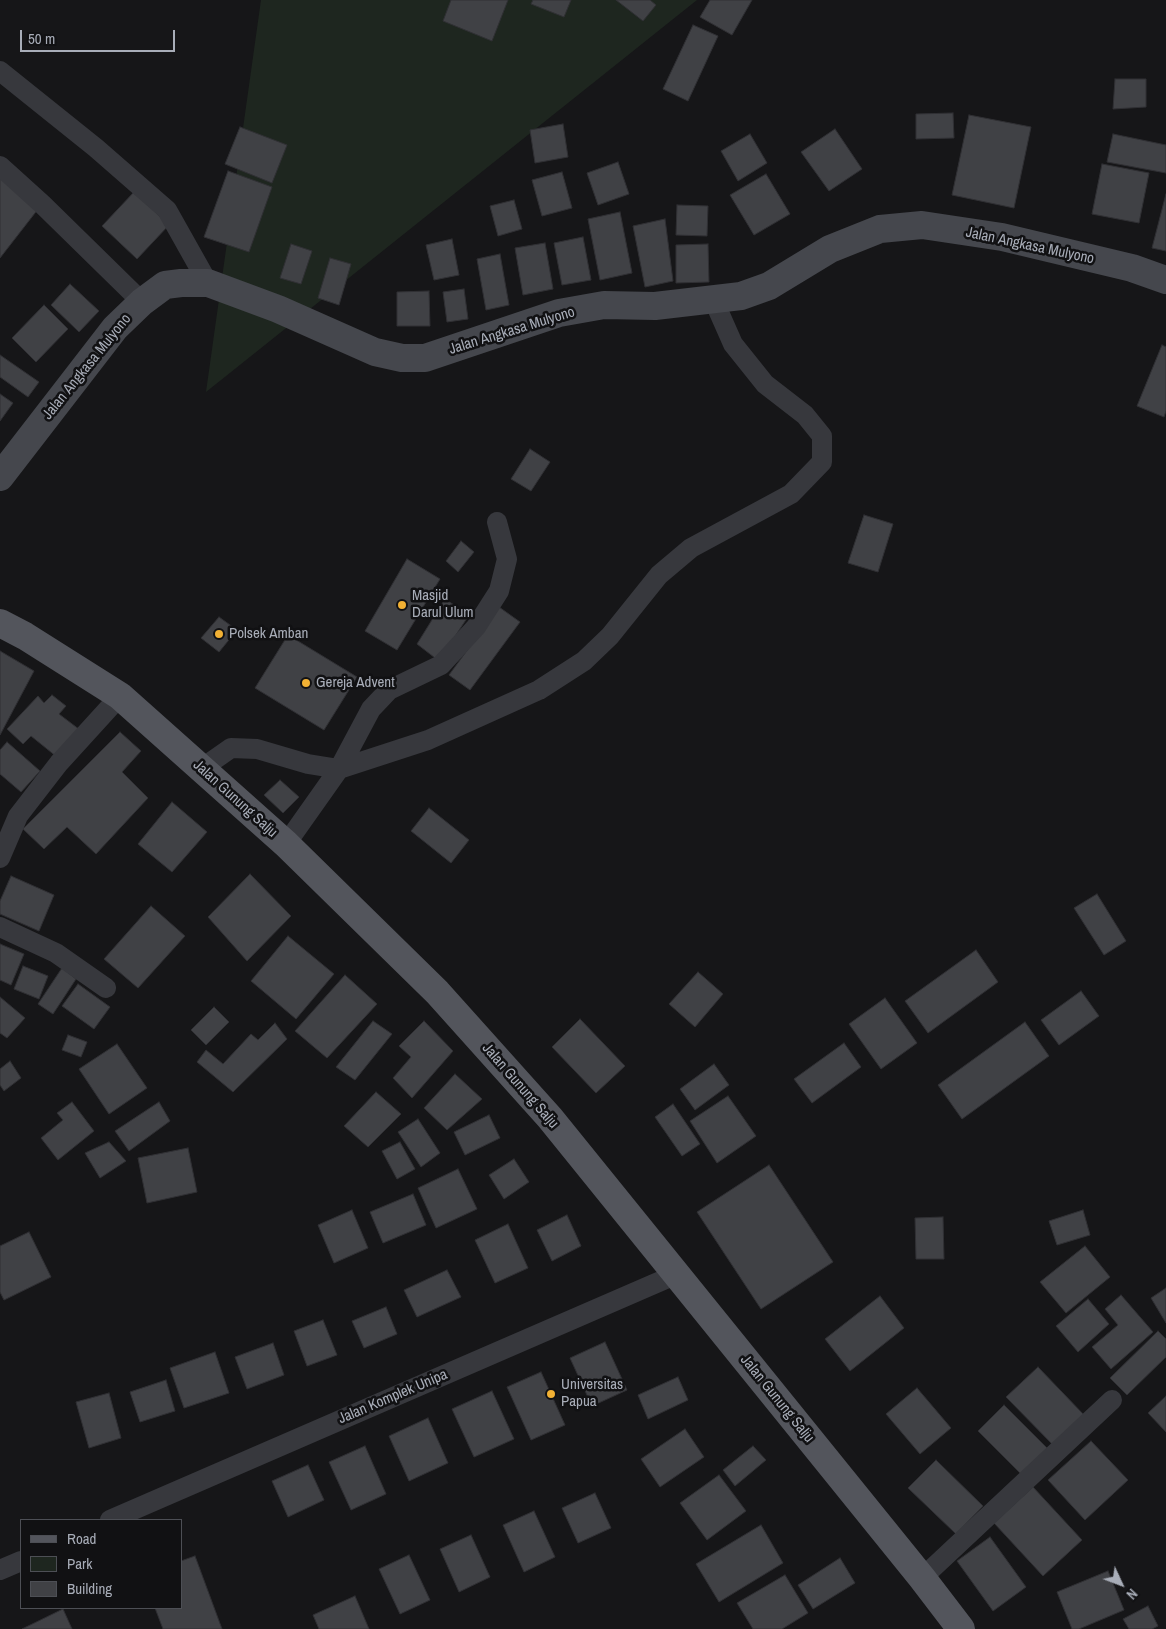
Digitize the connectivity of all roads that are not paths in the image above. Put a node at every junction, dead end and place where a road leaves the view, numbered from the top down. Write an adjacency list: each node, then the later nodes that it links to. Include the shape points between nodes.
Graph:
1 (0, 71): 4 (street, via 167,210)
2 (0, 166): 6 (street)
3 (1166, 280): 5 (main road, Jalan Angkasa Mulyono, via 1132,268 1002,237 922,225 880,229 830,249 769,286)
4 (208, 283): 5 (main road, Jalan Angkasa Mulyono, via 278,309 375,352 402,358 425,358 559,313 604,305 655,306); 6 (main road, Jalan Angkasa Mulyono, via 165,285)
5 (714, 301): 12 (street, via 733,344 765,384 805,415 822,436 822,462 791,494 691,548 658,575 610,636 584,661 539,690 428,740)
6 (142, 302): 7 (main road, Jalan Angkasa Mulyono, via 116,328)
7 (0, 477)
8 (497, 522): 12 (street, via 507,559 499,591 476,627 441,666 389,690 371,709)
9 (0, 623): 10 (main road, Jalan Gunung Salju)
10 (120, 696): 11 (main road, Jalan Gunung Salju); 14 (street, via 18,816)
11 (201, 769): 12 (street, via 231,748 257,749); 13 (main road, Jalan Gunung Salju)
12 (339, 769): 13 (street)
13 (286, 844): 17 (main road, Jalan Gunung Salju, via 437,992 550,1118)
14 (0, 858)
15 (0, 927): 16 (street, via 56,953)
16 (106, 988)
17 (677, 1274): 19 (street, Jalan Komplek Unipa); 22 (main road, Jalan Gunung Salju)
18 (1112, 1400): 22 (street)
19 (112, 1519)
20 (20, 1560): 21 (street)
21 (0, 1570)
22 (922, 1578): 23 (main road, Jalan Gunung Salju)
23 (961, 1629)

